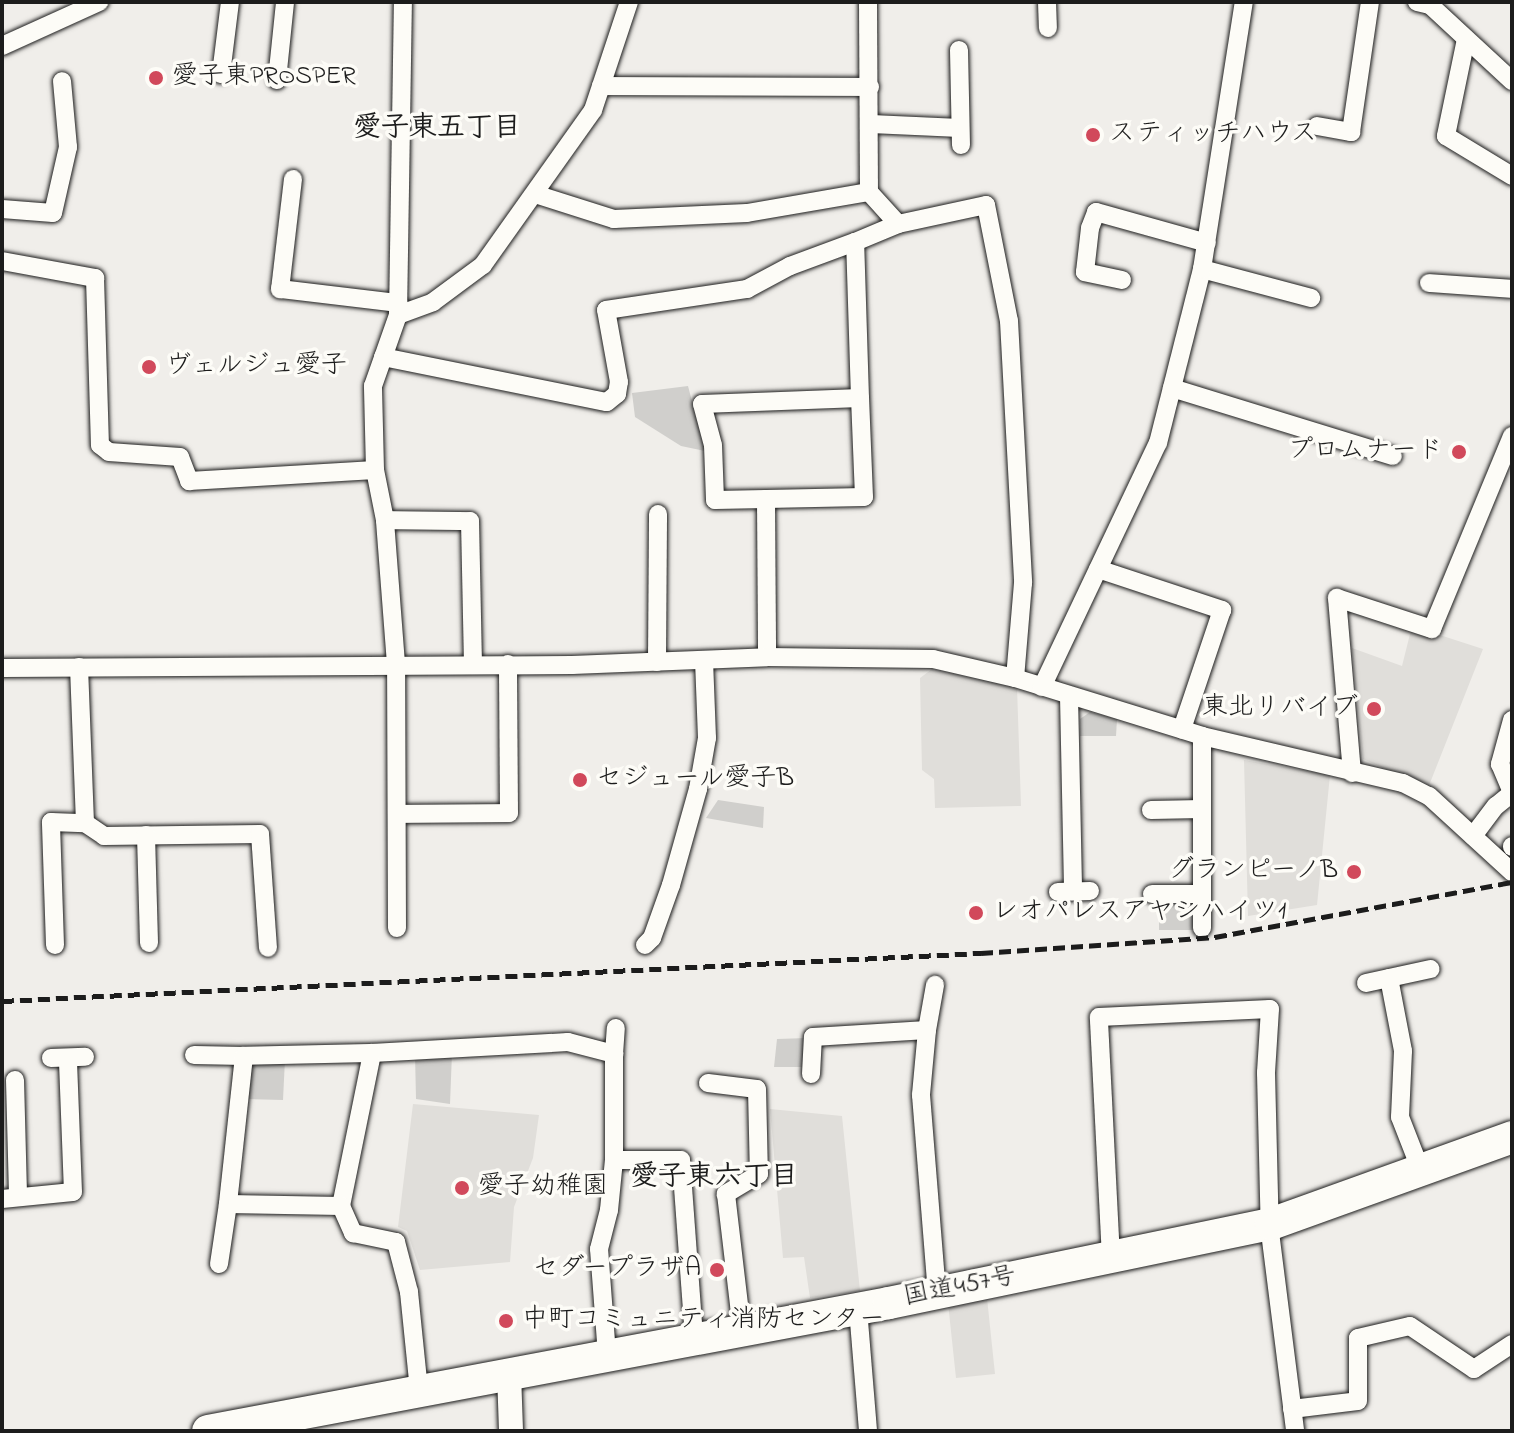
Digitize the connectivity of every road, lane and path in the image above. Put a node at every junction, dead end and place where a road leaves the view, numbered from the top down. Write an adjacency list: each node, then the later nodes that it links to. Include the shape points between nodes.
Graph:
1 (99, 2): 13 (street)
2 (230, 2): 15 (street)
3 (285, 2): 16 (street)
4 (403, 2): 37 (street)
5 (629, 2): 19 (street)
6 (868, 2): 20 (street)
7 (1047, 2): 11 (street)
8 (1244, 2): 30 (street)
9 (1370, 2): 22 (street, via 1351,132)
10 (1417, 2): 12 (street, via 1430,5)
11 (1048, 28)
12 (1466, 39): 18 (street); 23 (street, via 1446,136)
13 (2, 46)
14 (959, 50): 21 (street, via 960,137)
15 (221, 74)
16 (277, 80)
17 (62, 81): 27 (street, via 68,147 53,213)
18 (1512, 81)
19 (601, 86): 20 (street); 26 (street, via 593,110)
20 (870, 87): 21 (street)
21 (871, 124): 25 (street)
22 (1317, 126)
23 (1512, 176)
24 (293, 179): 37 (street, via 280,289)
25 (869, 192): 26 (street, via 747,213 614,219); 28 (street)
26 (535, 194): 37 (street, via 483,265 433,302)
27 (2, 209)
28 (898, 224): 29 (street); 56 (street, via 986,205 1009,321 1023,583)
29 (855, 242): 38 (street, via 747,289 606,310 619,382 617,394 607,402); 40 (street)
30 (1207, 243): 32 (street); 33 (street, via 1096,212 1085,272)
31 (2, 261): 43 (street, via 95,278 100,445 109,452 180,457 189,481)
32 (1202, 269): 36 (street); 39 (street)
33 (1122, 280)
34 (1429, 283): 35 (street)
35 (1512, 289)
36 (1311, 298)
37 (398, 309): 38 (street)
38 (383, 357): 43 (street, via 373,386)
39 (1172, 388): 42 (street); 47 (street, via 1158,443)
40 (860, 398): 44 (street, via 864,497); 44 (street, via 702,404 713,445 715,500)
41 (1512, 436): 62 (street, via 1432,629 1337,598)
42 (1393, 456)
43 (375, 470): 46 (street)
44 (766, 499): 48 (street)
45 (658, 514): 50 (street)
46 (385, 520): 51 (street); 52 (street, via 470,521)
47 (1098, 569): 57 (street); 60 (street, via 1222,610)
48 (767, 657): 49 (street); 56 (street, via 933,659)
49 (704, 661): 50 (street); 78 (street, via 707,738 698,789 671,885)
50 (657, 662): 53 (street)
51 (396, 664): 52 (street); 54 (street); 66 (street)
52 (473, 664): 53 (street)
53 (508, 664): 66 (street, via 509,813)
54 (79, 667): 55 (street); 67 (street)
55 (2, 668)
56 (1015, 678): 57 (street)
57 (1042, 687): 58 (street)
58 (1069, 696): 60 (street); 71 (street)
59 (1512, 720): 63 (street, via 1500,764)
60 (1182, 729): 61 (street)
61 (1202, 736): 62 (street); 64 (street)
62 (1352, 773): 69 (street, via 1403,783 1429,796)
63 (1512, 793): 69 (street)
64 (1202, 809): 65 (street); 73 (street)
65 (1151, 810)
66 (397, 814): 74 (street)
67 (85, 823): 68 (street, via 104,836); 77 (street, via 51,822)
68 (146, 835): 76 (street); 79 (street, via 260,834)
69 (1473, 836): 70 (street)
70 (1512, 872)
71 (1074, 891)
72 (1152, 894): 73 (street)
73 (1202, 894): 75 (street)
74 (397, 928)
75 (1202, 928)
76 (149, 943)
77 (55, 945)
78 (645, 945)
79 (268, 948)
80 (1431, 969): 81 (street)
81 (1389, 978): 82 (street); 96 (street, via 1403,1051 1400,1117)
82 (1366, 983)
83 (935, 985): 85 (street)
84 (616, 1028): 87 (street)
85 (927, 1030): 91 (street, via 813,1037); 103 (street, via 921,1095)
86 (372, 1053): 87 (street, via 568,1042); 89 (street); 99 (street)
87 (614, 1054): 95 (street)
88 (194, 1055): 89 (street)
89 (244, 1056): 98 (street)
90 (68, 1058): 97 (street, via 73,1192)
91 (811, 1074)
92 (15, 1080): 97 (street)
93 (708, 1083): 105 (street, via 757,1089 759,1174 726,1194)
94 (1512, 1137): 96 (highway, 国道457号)
95 (614, 1160): 106 (street, via 681,1160); 108 (street, via 599,1249)
96 (1421, 1171): 100 (highway, 国道457号)
97 (10, 1198)
98 (228, 1204): 99 (street); 102 (street)
99 (341, 1206): 110 (street, via 353,1233 396,1242 409,1292)
100 (1271, 1224): 101 (highway, 国道457号); 101 (street, via 1266,1073 1270,1009 1099,1017); 111 (street)
101 (1111, 1258): 103 (highway, 国道457号)
102 (219, 1264)
103 (937, 1293): 104 (highway, 国道457号)
104 (858, 1309): 105 (highway, 国道457号); 114 (street)
105 (742, 1330): 106 (highway, 国道457号)
106 (694, 1339): 108 (highway, 国道457号)
107 (1512, 1344): 111 (street, via 1474,1369 1410,1326 1358,1338 1358,1401)
108 (607, 1355): 109 (highway, 国道457号)
109 (509, 1373): 110 (highway, 国道457号); 113 (street)
110 (419, 1391): 112 (highway, 国道457号)
111 (1292, 1409): 115 (street)
112 (208, 1431)
113 (511, 1431)
114 (868, 1431)
115 (1295, 1431)

